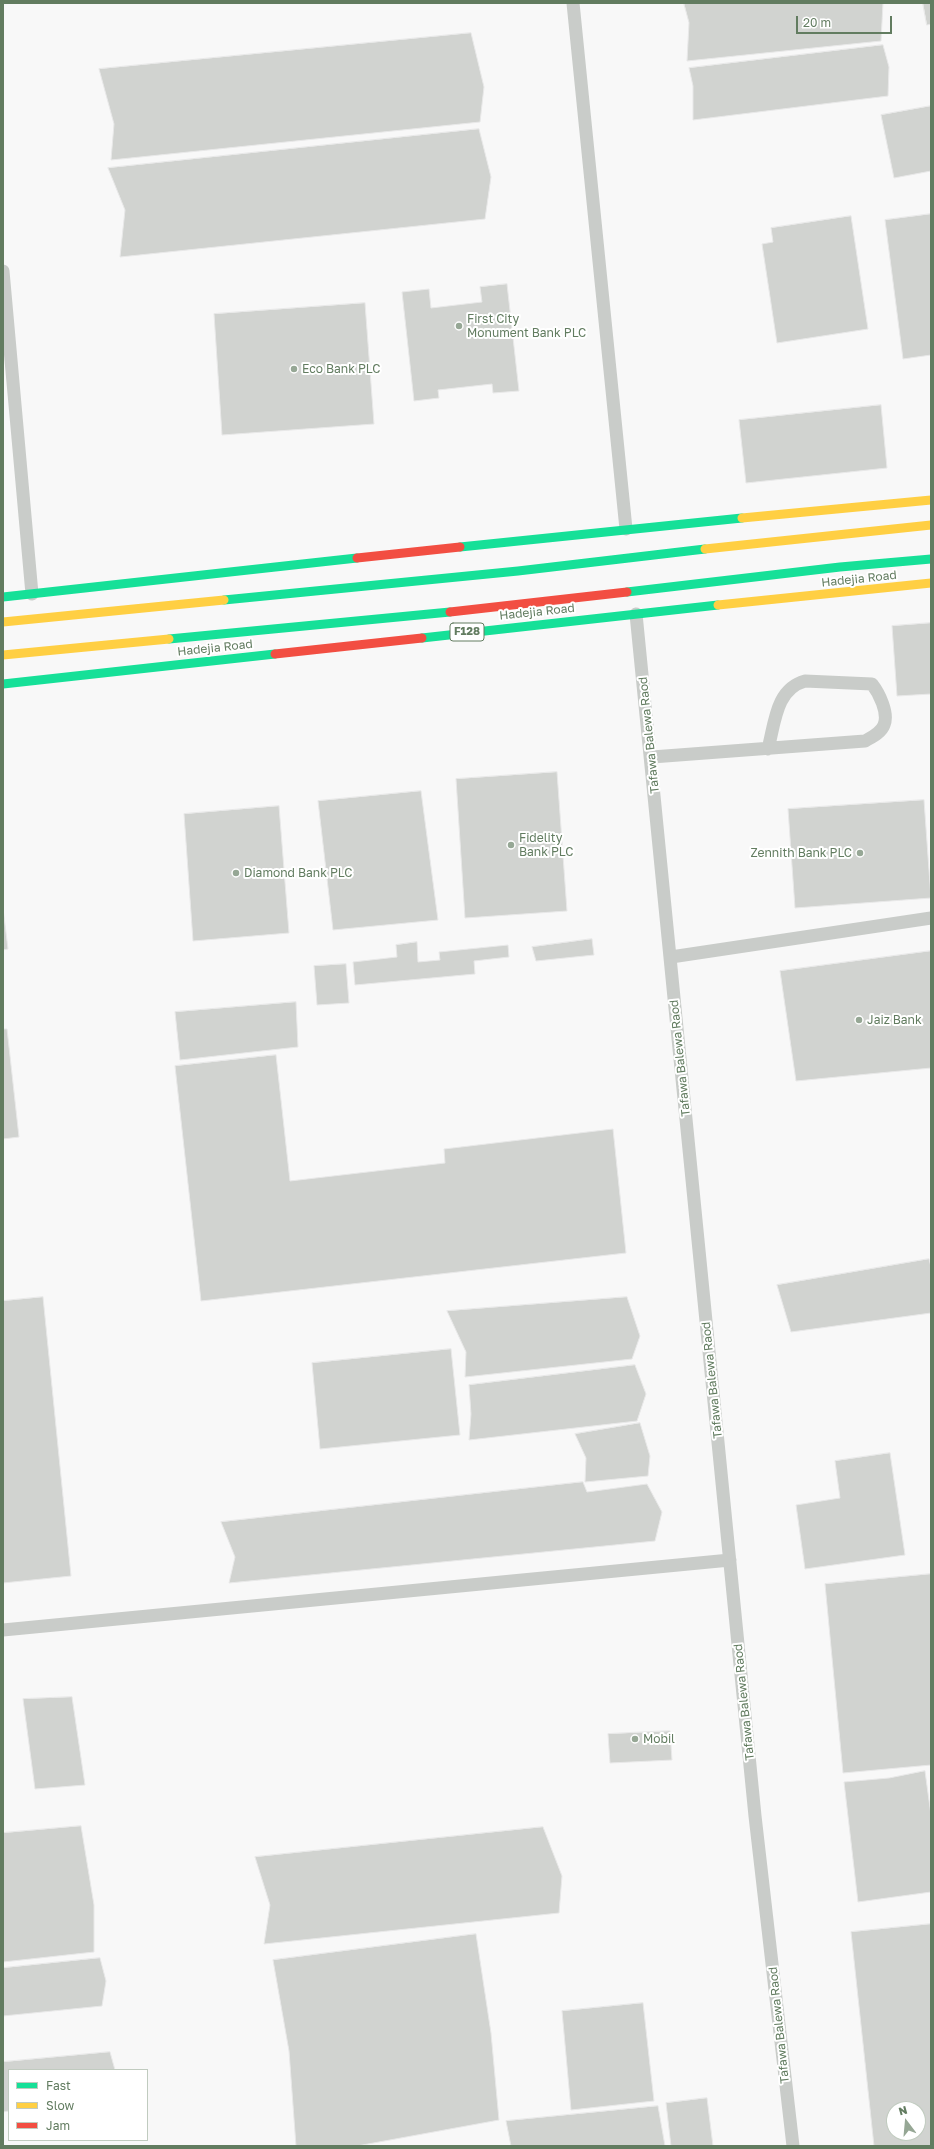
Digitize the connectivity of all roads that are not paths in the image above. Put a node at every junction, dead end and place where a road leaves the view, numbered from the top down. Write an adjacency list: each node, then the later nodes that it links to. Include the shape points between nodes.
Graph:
1 (573, 3): 5 (lane)
2 (3, 271): 8 (lane)
3 (931, 500): 5 (main road)
4 (931, 524): 11 (main road, via 518,572)
5 (626, 529): 8 (main road)
6 (931, 559): 12 (main road, via 840,567 522,605)
7 (931, 583): 10 (main road, Hadejia Road / F128)
8 (32, 594): 9 (main road)
9 (3, 597)
10 (636, 614): 13 (main road, Hadejia Road / F128); 15 (lane, Tafawa Balewa Raod)
11 (3, 622)
12 (3, 655)
13 (3, 684)
14 (768, 749): 14 (lane, via 865,741 884,725 885,717 878,692 872,684 805,681 789,687 781,699); 15 (lane)
15 (652, 757): 17 (lane, Tafawa Balewa Raod)
16 (931, 918): 17 (lane)
17 (670, 957): 18 (lane, Tafawa Balewa Raod)
18 (730, 1560): 19 (lane); 20 (lane, Tafawa Balewa Raod, via 755,1816)
19 (3, 1630)
20 (793, 2146)

